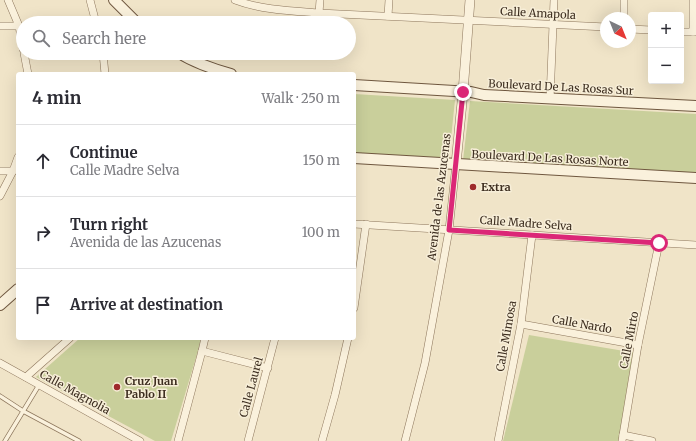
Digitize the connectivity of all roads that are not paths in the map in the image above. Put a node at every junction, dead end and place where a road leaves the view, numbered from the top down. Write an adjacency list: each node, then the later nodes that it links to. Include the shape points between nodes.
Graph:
1 (8, 0): 16 (street)
2 (90, 0): 13 (street)
3 (114, 0): 14 (main road)
4 (235, 0): 12 (street, Calle Amapola, via 274,9)
5 (320, 0): 12 (street)
6 (389, 0): 15 (street)
7 (470, 0): 17 (street, Avenida de las Azucenas)
8 (554, 0): 18 (street)
9 (624, 0): 11 (street)
10 (693, 0): 25 (street)
11 (624, 12)
12 (319, 13): 15 (street, Calle Amapola)
13 (94, 16)
14 (130, 16)
15 (388, 16): 17 (street, Calle Amapola)
16 (16, 21)
17 (468, 21): 18 (street, Calle Amapola); 33 (street, Avenida de las Azucenas)
18 (553, 25): 21 (street, Calle Amapola); 34 (street)
19 (0, 26): 20 (street)
20 (16, 26)
21 (600, 28)
22 (636, 29): 23 (street)
23 (648, 30)
24 (684, 32): 25 (street)
25 (695, 32)
26 (25, 60): 29 (street)
27 (104, 60): 30 (street)
28 (194, 60): 31 (main road)
29 (28, 72)
30 (105, 72)
31 (225, 72)
32 (356, 85): 33 (main road, Boulevard De Las Rosas Sur)
33 (463, 92): 34 (main road, Boulevard De Las Rosas Sur); 38 (street, Avenida de las Azucenas)
34 (550, 98): 35 (main road, Boulevard De Las Rosas Sur)
35 (696, 106)
36 (356, 158): 38 (main road, Boulevard De Las Rosas Norte)
37 (16, 163): 40 (street)
38 (456, 164): 41 (main road, Boulevard De Las Rosas Norte); 45 (street, Avenida de las Azucenas)
39 (0, 171): 40 (street)
40 (13, 171): 42 (street)
41 (696, 178)
42 (0, 196)
43 (356, 224): 44 (street, Calle Madre Selva)
44 (366, 224): 45 (street, Calle Madre Selva); 50 (street)
45 (449, 230): 46 (street, Calle Madre Selva); 72 (street, Avenida de las Azucenas, via 425,363)
46 (532, 235): 47 (street, Calle Madre Selva); 52 (street, Calle Mimosa)
47 (659, 243): 48 (street, Calle Madre Selva); 57 (street, Calle Mirto)
48 (696, 245)
49 (16, 291): 51 (main road)
50 (356, 294)
51 (0, 305)
52 (521, 324): 57 (street, Calle Nardo); 73 (street, Calle Mimosa)
53 (68, 340): 61 (street)
54 (205, 340): 58 (street)
55 (275, 340): 60 (street, Calle Laurel)
56 (348, 340): 71 (street)
57 (638, 345): 65 (street, Calle Mirto)
58 (202, 352): 60 (street); 69 (street)
59 (0, 363): 61 (street, Calle Magnolia)
60 (268, 368): 70 (street, Calle Laurel)
61 (26, 377): 62 (street, Calle Magnolia)
62 (39, 385): 64 (lane); 66 (street, Calle Magnolia)
63 (0, 396): 64 (lane)
64 (23, 411): 67 (lane); 68 (lane)
65 (622, 438): 74 (street)
66 (138, 440)
67 (5, 441)
68 (79, 441)
69 (178, 441)
70 (248, 441)
71 (322, 441)
72 (405, 441)
73 (498, 441)
74 (652, 441)

